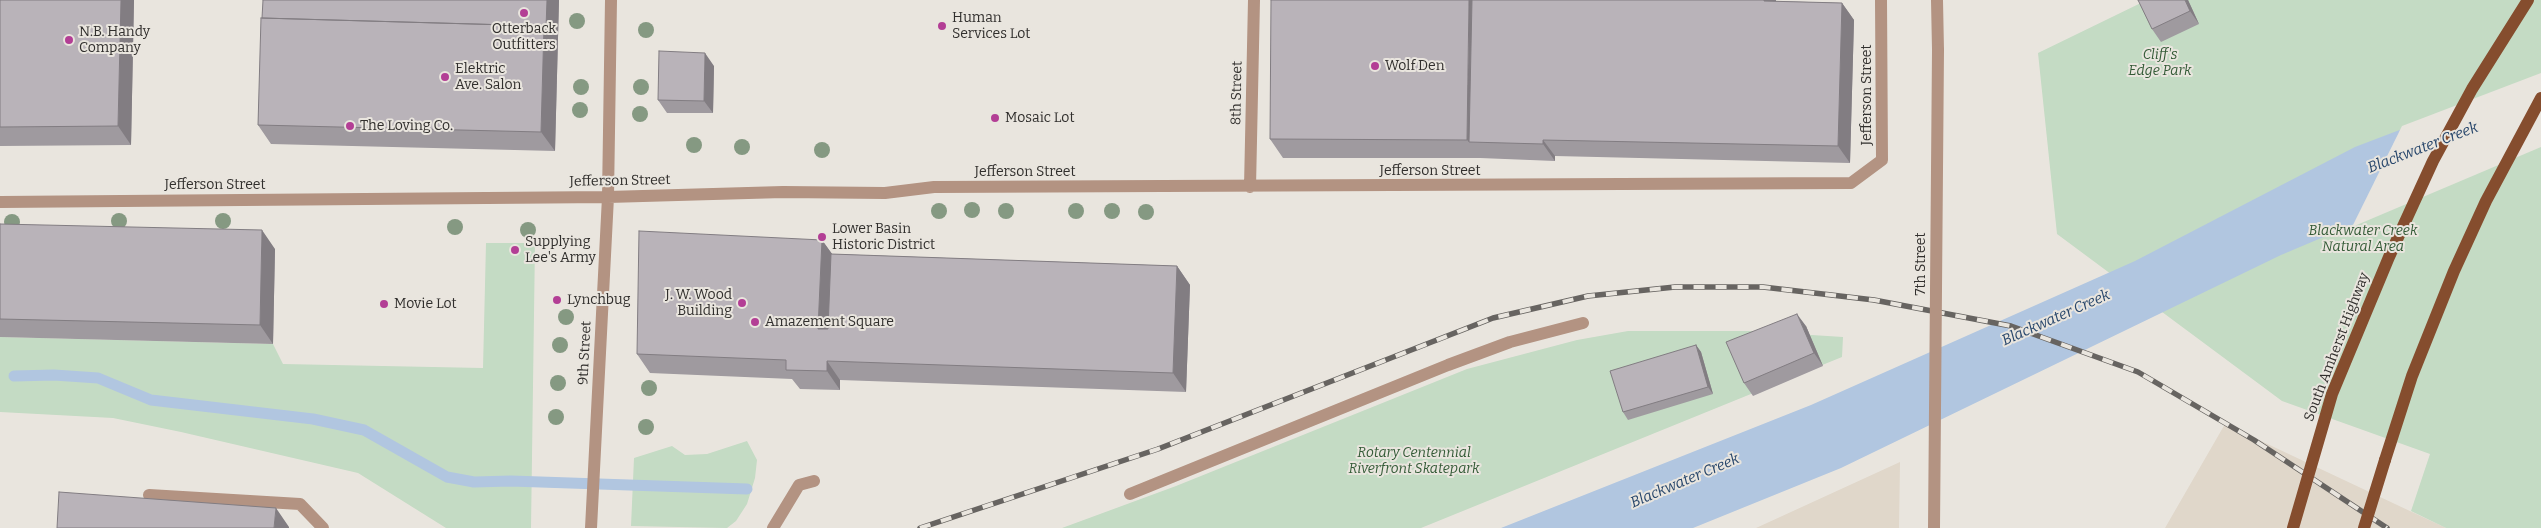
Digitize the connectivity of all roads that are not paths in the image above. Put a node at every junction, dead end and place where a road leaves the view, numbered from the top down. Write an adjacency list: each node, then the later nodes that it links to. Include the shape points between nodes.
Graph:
1 (611, 0): 8 (street, 9th Street)
2 (1254, 0): 7 (street, 8th Street)
3 (1881, 0): 7 (street, Jefferson Street, via 1882,160 1850,183)
4 (1937, 0): 17 (street, 7th Street, bridge)
5 (2528, 0): 18 (main road, South Amherst Highway, bridge, via 2472,89 2437,153 2393,248 2332,394)
6 (2541, 98): 19 (main road, bridge, via 2486,201 2454,271 2412,376)
7 (1250, 187): 8 (street, Jefferson Street, via 934,187 885,193)
8 (608, 197): 9 (street, Jefferson Street); 15 (street, 9th Street)
9 (0, 202)
10 (1583, 323): 12 (street, via 1510,342 1457,362)
11 (814, 481): 16 (street, via 800,485)
12 (1130, 494)
13 (150, 495): 14 (street, via 300,504)
14 (323, 528)
15 (591, 528)
16 (773, 528)
17 (1934, 528)
18 (2293, 528)
19 (2364, 528)

